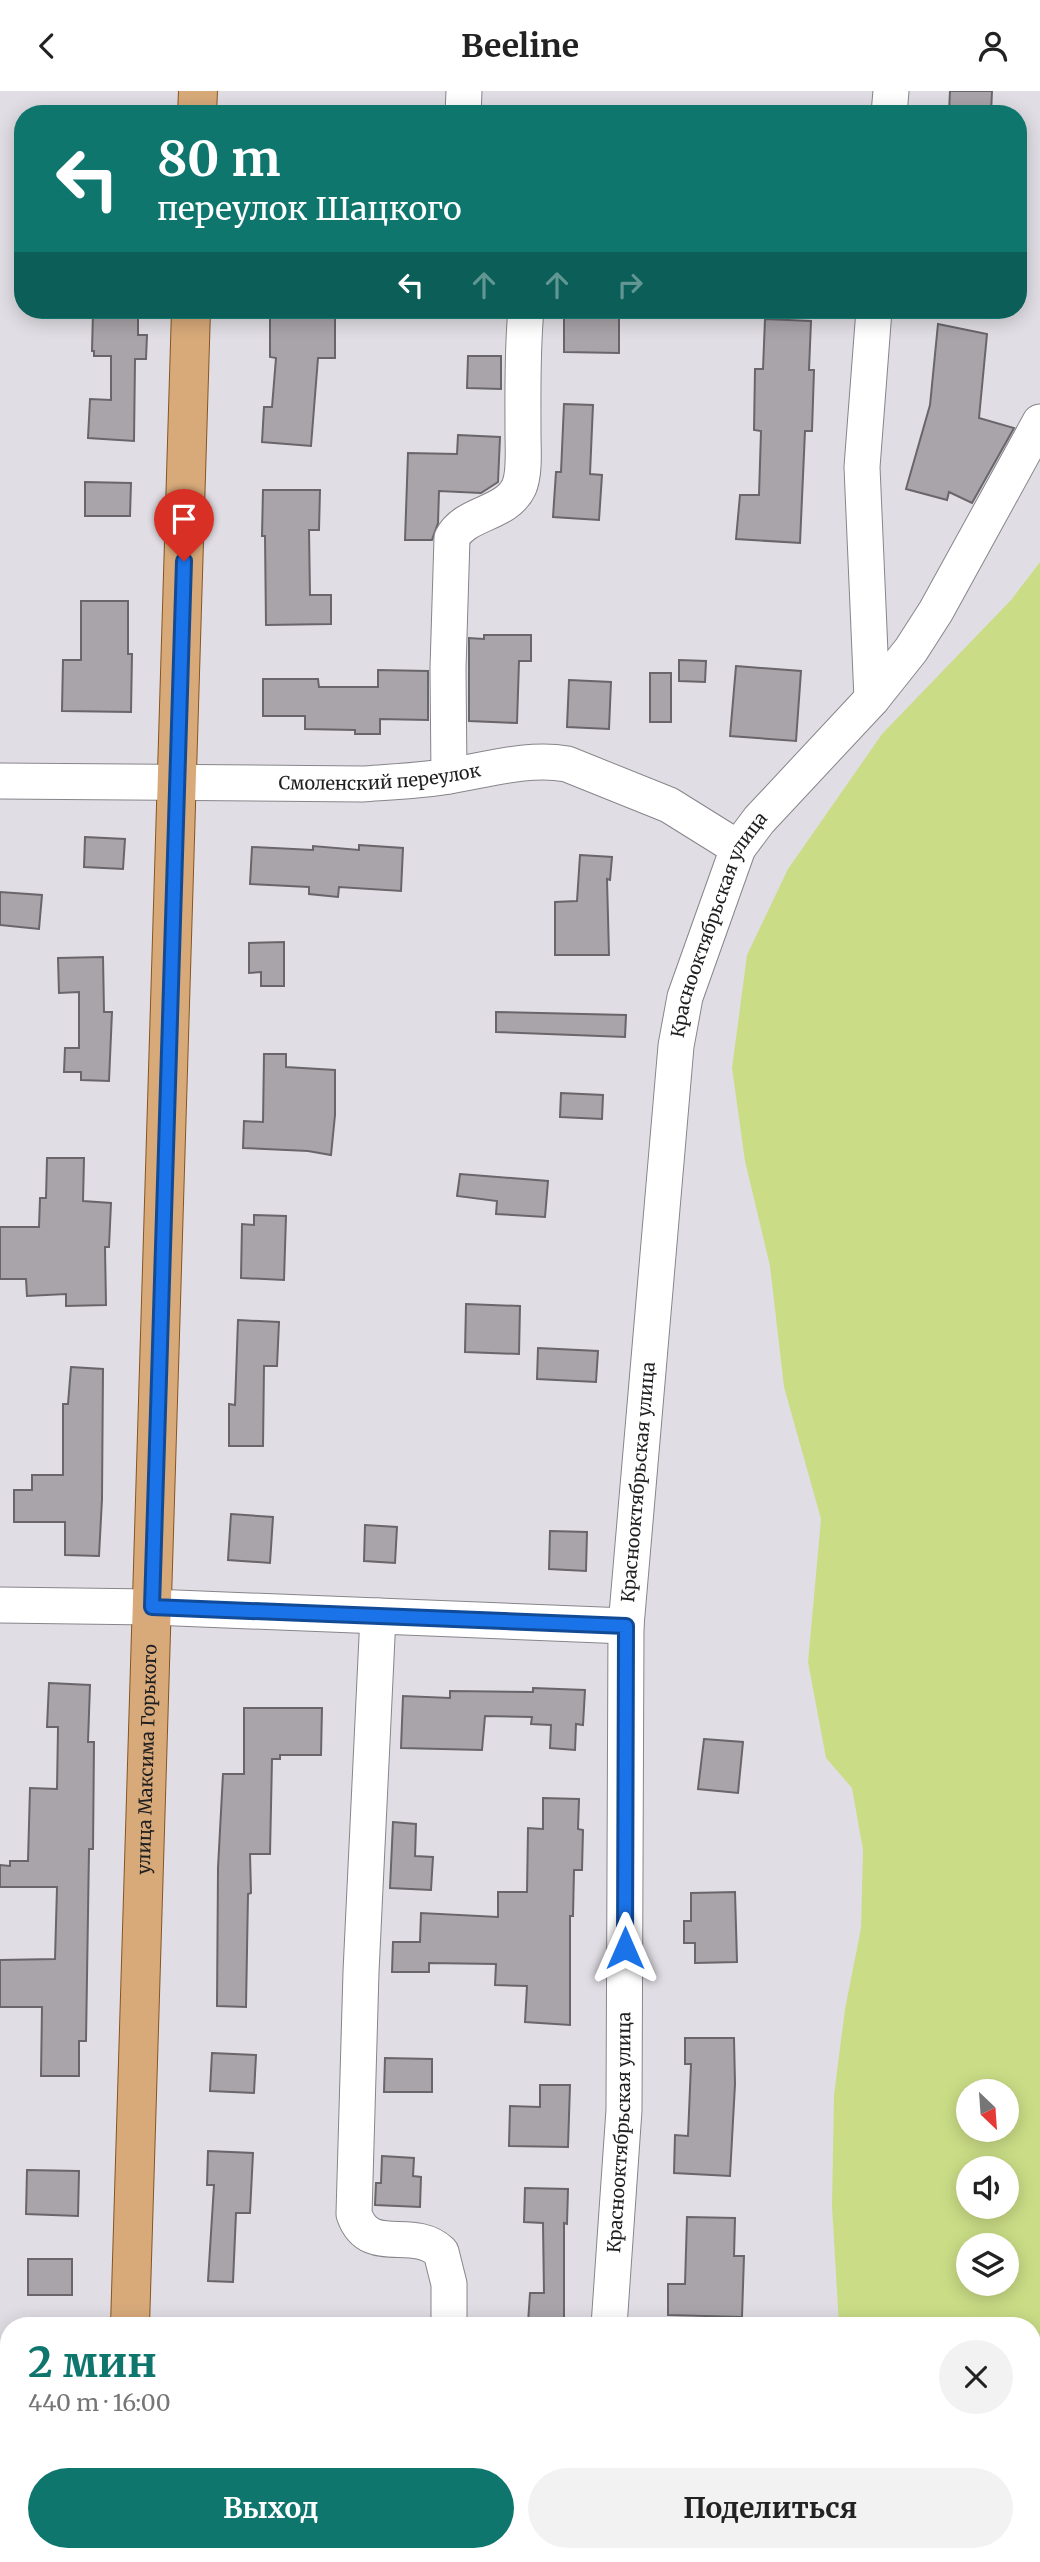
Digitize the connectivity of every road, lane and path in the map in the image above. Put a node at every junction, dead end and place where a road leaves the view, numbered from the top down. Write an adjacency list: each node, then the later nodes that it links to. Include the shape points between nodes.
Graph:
1 (191, 319): 8 (main road, улица Максима Горького)
2 (526, 319): 6 (street, via 519,488 496,509 464,524 452,538)
3 (873, 319): 5 (street, via 862,467)
4 (1040, 422): 5 (street, Краснооктябрьская улица, via 936,611)
5 (872, 699): 9 (street, Краснооктябрьская улица)
6 (449, 776): 8 (street, Смоленский переулок, via 362,784); 9 (street, Смоленский переулок, via 535,762 567,764 669,805)
7 (0, 781): 8 (street, Смоленский переулок)
8 (177, 783): 11 (main road, улица Максима Горького)
9 (738, 848): 13 (street, Краснооктябрьская улица, via 685,997 676,1046)
10 (0, 1605): 11 (street)
11 (152, 1607): 12 (street); 14 (main road, улица Максима Горького)
12 (378, 1616): 13 (street); 15 (street, via 354,2214 366,2233 423,2240 441,2252 449,2284)
13 (626, 1626): 16 (street, Краснооктябрьская улица, via 624,2110)
14 (131, 2317)
15 (449, 2317)
16 (609, 2317)

